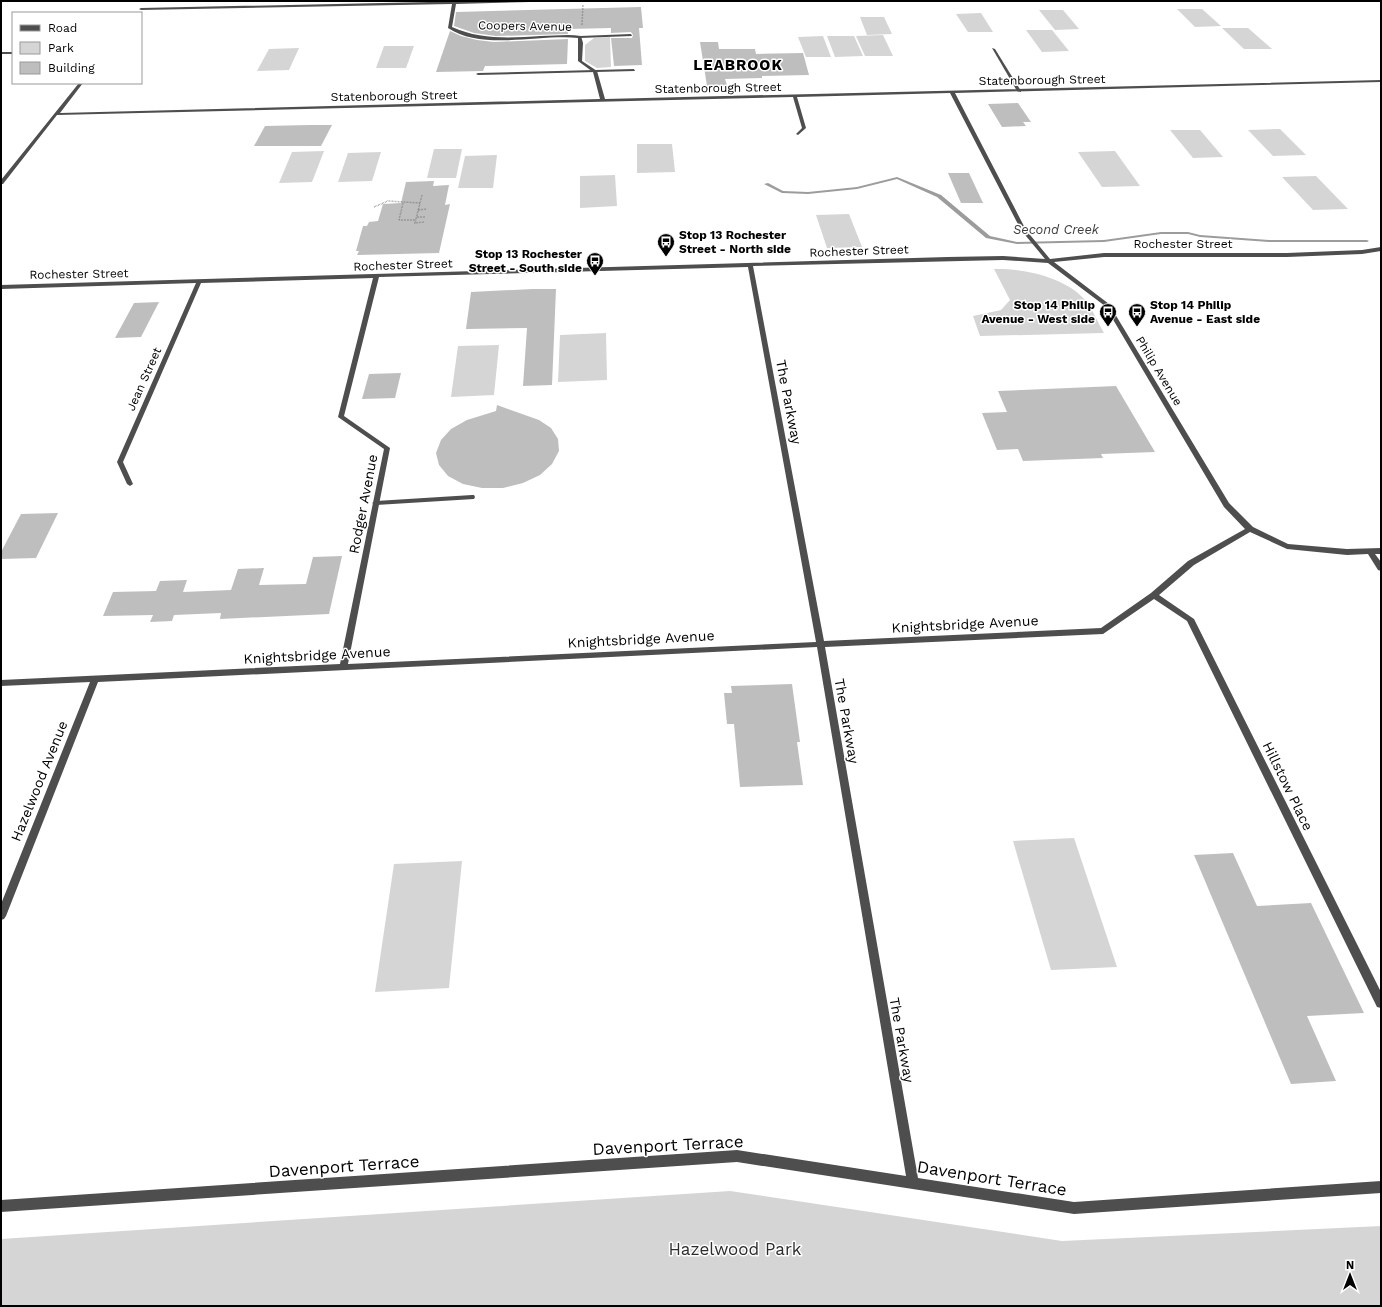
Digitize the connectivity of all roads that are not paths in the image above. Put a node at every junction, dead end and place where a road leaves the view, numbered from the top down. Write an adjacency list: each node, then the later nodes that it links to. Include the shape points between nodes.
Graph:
1 (530, 1): 2 (street)
2 (454, 3): 4 (street); 7 (street, Coopers Avenue, via 450,28 458,32 482,38)
3 (144, 5): 4 (street)
4 (141, 9): 5 (street)
5 (139, 12)
6 (631, 35): 7 (street, Coopers Avenue)
7 (580, 37): 12 (street, Coopers Avenue, via 580,61)
8 (993, 49): 16 (street)
9 (1, 53): 10 (street)
10 (12, 53)
11 (634, 70): 12 (street)
12 (595, 72): 13 (street); 19 (street)
13 (478, 74)
14 (1381, 81): 16 (street, Statenborough Street)
15 (80, 84): 20 (street)
16 (1019, 90): 17 (street, Statenborough Street)
17 (952, 92): 18 (street, Statenborough Street); 24 (street, Philip Avenue, via 1024,230)
18 (795, 96): 19 (street, Statenborough Street); 21 (street, via 804,128)
19 (603, 101): 20 (street, Statenborough Street)
20 (56, 114): 22 (street)
21 (798, 134)
22 (1, 183)
23 (1381, 249): 24 (street, Rochester Street, via 1287,255 1104,255)
24 (1049, 261): 25 (street, Rochester Street, via 1003,258); 32 (street, Philip Avenue, via 1107,305 1226,505)
25 (750, 265): 26 (street, Rochester Street); 37 (street, The Parkway)
26 (376, 277): 27 (street, Rochester Street); 31 (street, Rodger Avenue, via 341,417 387,448)
27 (199, 282): 28 (street, Rochester Street); 29 (street, Jean Street, via 120,462)
28 (1, 287)
29 (130, 484)
30 (472, 497): 31 (street)
31 (376, 503): 38 (street, Rodger Avenue)
32 (1250, 529): 34 (street, via 1287,546); 36 (street, Knightsbridge Avenue, via 1191,563)
33 (1381, 551): 34 (street)
34 (1370, 552): 35 (street)
35 (1381, 568)
36 (1154, 595): 37 (street, Knightsbridge Avenue, via 1103,631); 42 (street, Hillstow Place, via 1190,619)
37 (820, 644): 38 (street, Knightsbridge Avenue); 43 (street, The Parkway)
38 (343, 667): 39 (street, Knightsbridge Avenue)
39 (94, 679): 40 (street, Knightsbridge Avenue); 41 (street, Hazelwood Avenue)
40 (1, 683)
41 (1, 916)
42 (1381, 1003)
43 (913, 1182): 44 (street, Davenport Terrace, via 1074,1208); 45 (street, Davenport Terrace, via 737,1156)
44 (1381, 1186)
45 (1, 1206)

